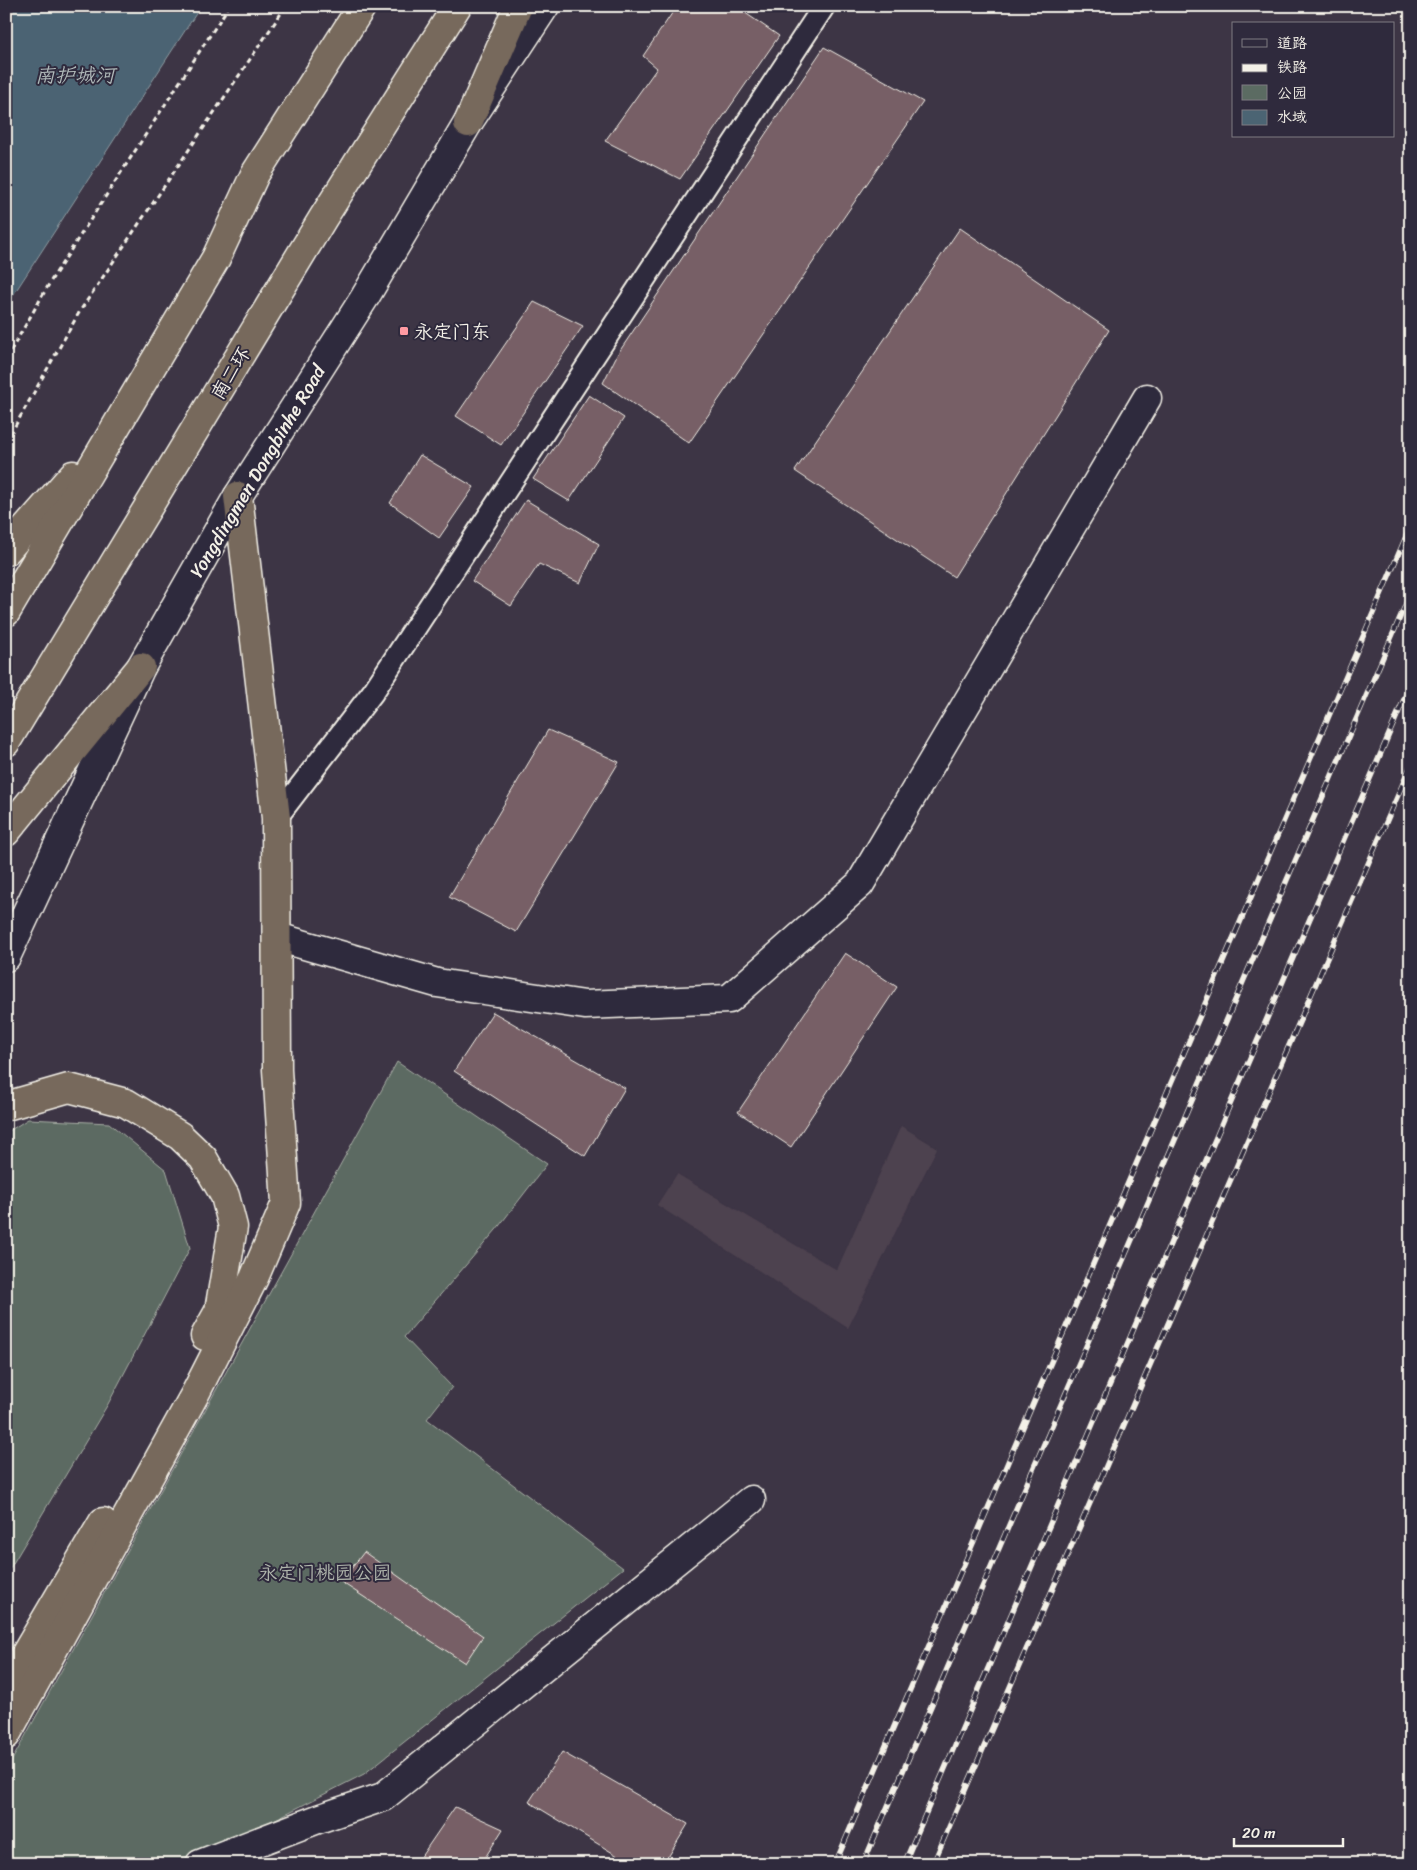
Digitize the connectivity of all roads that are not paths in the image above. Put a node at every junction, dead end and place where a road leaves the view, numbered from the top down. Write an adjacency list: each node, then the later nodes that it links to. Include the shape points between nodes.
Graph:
1 (362, 6): 8 (highway, via 255,174 216,258)
2 (457, 6): 13 (highway, 南二环, via 323,218)
3 (518, 6): 6 (highway)
4 (545, 6): 6 (street, Yongdingmen Dongbinhe Road)
5 (824, 6): 14 (lane, via 373,692)
6 (468, 123): 9 (street, Yongdingmen Dongbinhe Road, via 365,297)
7 (1146, 398): 16 (street, via 860,884 729,999 585,1005 437,983)
8 (116, 427): 10 (highway); 11 (highway)
9 (238, 496): 12 (street, Yongdingmen Dongbinhe Road); 14 (highway)
10 (6, 551)
11 (6, 612)
12 (141, 667): 15 (highway); 17 (street, Yongdingmen Dongbinhe Road)
13 (6, 742)
14 (276, 818): 16 (highway)
15 (6, 832)
16 (276, 937): 21 (highway, via 277,1070 286,1203 254,1278 195,1394)
17 (6, 957)
18 (6, 1106): 20 (highway, via 69,1088 126,1103 180,1136 203,1158 226,1196 233,1227 219,1311 118,1496)
19 (751, 1500): 22 (street, via 384,1797)
20 (6, 1687)
21 (6, 1735)
22 (200, 1864)

